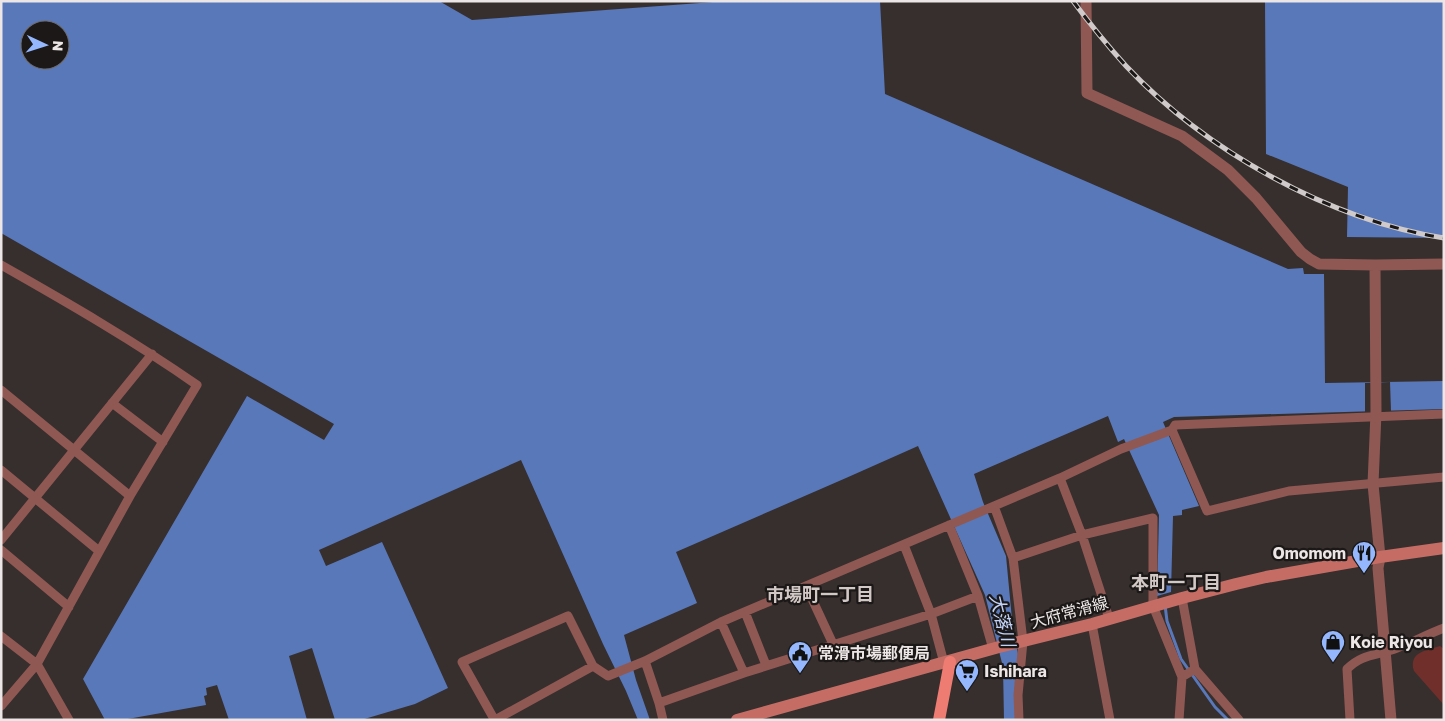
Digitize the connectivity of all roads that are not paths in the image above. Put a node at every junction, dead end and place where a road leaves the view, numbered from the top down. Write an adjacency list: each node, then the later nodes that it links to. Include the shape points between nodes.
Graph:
1 (1086, 1): 4 (street, via 1087,93 1182,136 1228,170 1310,259 1319,264)
2 (1444, 264): 4 (street)
3 (1, 265): 5 (street)
4 (1375, 265): 9 (street)
5 (152, 354): 7 (street); 11 (street, via 197,385)
6 (1, 390): 12 (street)
7 (112, 403): 11 (street); 12 (street)
8 (1444, 414): 9 (street)
9 (1376, 415): 10 (street, via 1175,425); 16 (street)
10 (1172, 430): 15 (street, via 1121,449); 16 (street, via 1207,512 1289,491)
11 (163, 442): 17 (street)
12 (74, 450): 17 (street); 18 (street)
13 (1, 470): 18 (street)
14 (1444, 477): 16 (street)
15 (1060, 478): 19 (street); 21 (street)
16 (1373, 484): 27 (street)
17 (130, 496): 26 (street)
18 (35, 498): 22 (street); 26 (street)
19 (994, 506): 20 (street); 28 (street)
20 (949, 525): 23 (street); 30 (street)
21 (1082, 534): 28 (street); 32 (street, via 1153,518); 36 (street)
22 (1, 540)
23 (904, 545): 29 (street); 35 (street)
24 (1444, 548): 27 (main road, 大府常滑線)
25 (1, 550): 33 (street)
26 (99, 551): 33 (street)
27 (1380, 557): 31 (main road, 大府常滑線, via 1266,577); 44 (street, via 1378,568)
28 (1013, 558): 41 (street)
29 (806, 586): 34 (street); 42 (street)
30 (978, 596): 35 (street); 43 (street)
31 (1177, 600): 32 (main road, 大府常滑線); 50 (street)
32 (1156, 605): 36 (main road, 大府常滑線); 52 (street)
33 (69, 607): 47 (street)
34 (745, 612): 37 (street); 49 (street)
35 (931, 614): 42 (street); 46 (street)
36 (1109, 618): 38 (main road, 大府常滑線)
37 (721, 622): 45 (street); 51 (street)
38 (1092, 624): 41 (main road, 大府常滑線); 61 (street)
39 (1444, 628): 44 (street)
40 (1, 636): 47 (street)
41 (1020, 642): 43 (main road, 大府常滑線); 60 (street)
42 (833, 644): 49 (street)
43 (996, 648): 46 (main road, 大府常滑線)
44 (1385, 653): 64 (street, via 1359,659 1347,669); 65 (street)
45 (645, 661): 48 (street, via 608,676); 53 (street)
46 (947, 662): 58 (main road, 大府常滑線); 59 (main road)
47 (38, 664): 54 (street); 56 (street)
48 (593, 666): 55 (street); 55 (street, via 568,616 462,662)
49 (766, 666): 51 (street)
50 (1194, 669): 52 (street); 63 (street)
51 (744, 672): 53 (street)
52 (1183, 677): 62 (street)
53 (659, 703): 57 (street)
54 (1, 706)
55 (494, 719)
56 (69, 720)
57 (663, 720)
58 (737, 720)
59 (939, 720)
60 (1018, 720)
61 (1110, 720)
62 (1179, 720)
63 (1238, 720)
64 (1350, 720)
65 (1391, 720)

